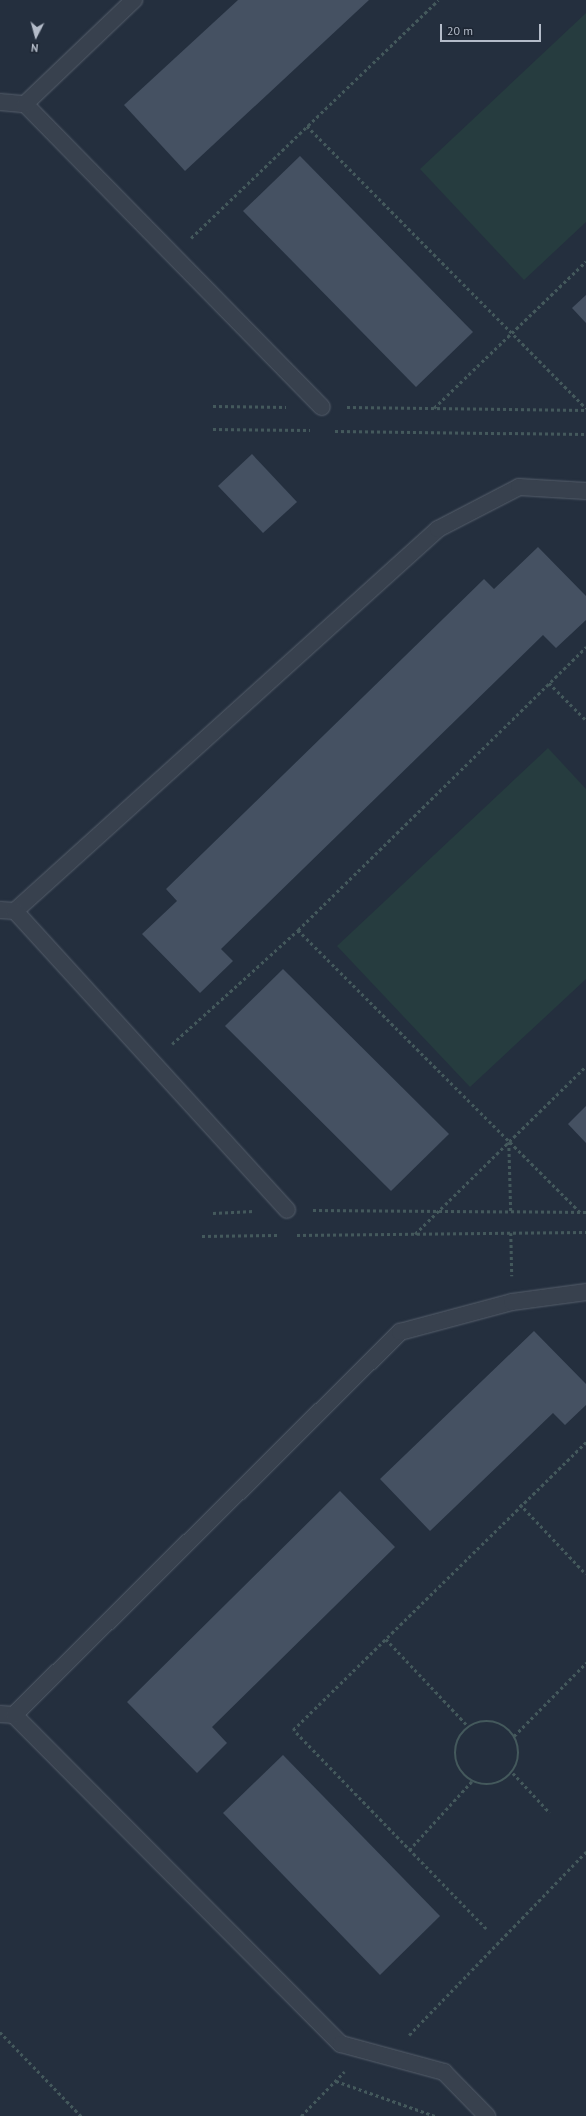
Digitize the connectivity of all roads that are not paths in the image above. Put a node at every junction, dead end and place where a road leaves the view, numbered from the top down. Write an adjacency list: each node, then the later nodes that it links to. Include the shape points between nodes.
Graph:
1 (134, 0): 3 (lane)
2 (0, 102): 3 (lane)
3 (25, 104): 4 (lane)
4 (322, 407)
5 (586, 491): 6 (lane, via 519,487 438,529)
6 (8, 910): 7 (lane)
7 (287, 1210)
8 (586, 1292): 9 (lane, via 512,1302 400,1332)
9 (7, 1714): 10 (lane, via 341,2044 444,2072)
10 (487, 2116)

